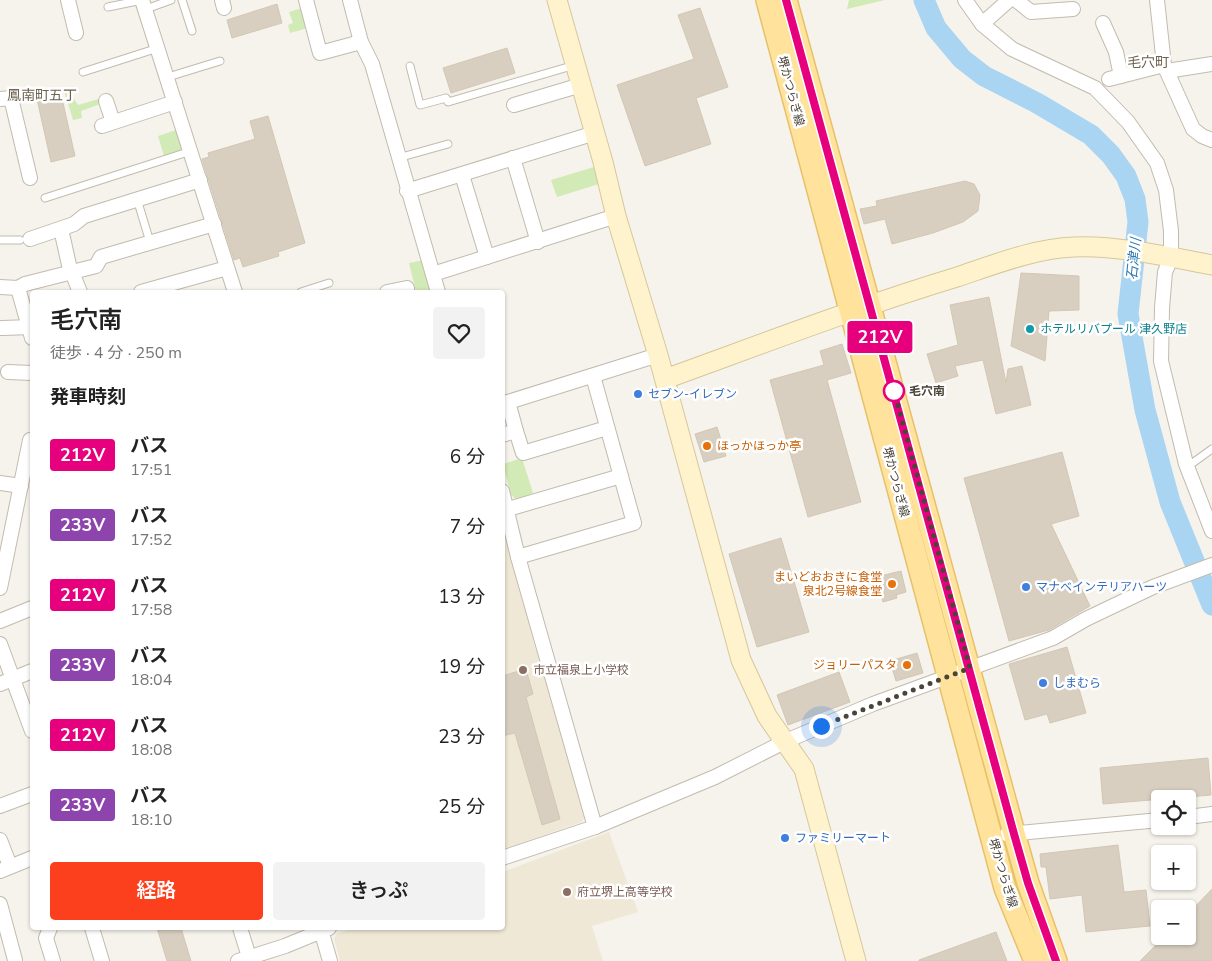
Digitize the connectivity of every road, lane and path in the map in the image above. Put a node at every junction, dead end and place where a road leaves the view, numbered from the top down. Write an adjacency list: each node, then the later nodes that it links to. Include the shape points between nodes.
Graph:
1 (68, 0): 19 (street)
2 (171, 0): 13 (lane)
3 (182, 0): 18 (lane)
4 (306, 0): 20 (street, via 320,53)
5 (350, 0): 20 (street)
6 (557, 0): 24 (street)
7 (767, 0): 68 (main road, 堺かつらぎ線)
8 (786, 0): 67 (main road, 堺かつらぎ線)
9 (965, 0): 17 (street)
10 (1009, 0): 17 (street)
11 (1016, 0): 15 (street, via 1031,12)
12 (1157, 0): 26 (street)
13 (143, 3): 14 (lane); 21 (street)
14 (108, 7)
15 (1073, 9)
16 (1103, 23): 26 (street, via 1116,52 1115,78)
17 (982, 24): 54 (street, via 1012,49 1095,88 1128,122 1157,163 1166,190 1171,213)
18 (192, 31)
19 (76, 33)
20 (361, 42): 39 (street, via 372,64)
21 (159, 48): 27 (lane); 28 (street)
22 (220, 61): 28 (lane)
23 (1212, 64): 26 (street)
24 (575, 65): 25 (lane, via 448,102 446,98 420,106); 29 (street)
25 (410, 66)
26 (1166, 68): 35 (street, via 1194,129)
27 (82, 72)
28 (168, 77): 32 (street)
29 (581, 86): 33 (street); 34 (street)
30 (0, 99): 41 (street, via 11,98)
31 (106, 101): 32 (street, via 108,124)
32 (175, 102): 37 (street)
33 (514, 106)
34 (595, 133): 38 (street); 46 (street)
35 (1212, 140)
36 (448, 144): 39 (lane)
37 (191, 150): 42 (street); 44 (lane)
38 (513, 158): 40 (street); 52 (street)
39 (398, 159): 43 (street)
40 (462, 175): 43 (street); 53 (street)
41 (30, 178)
42 (200, 180): 45 (street); 47 (street)
43 (407, 191): 58 (street)
44 (45, 198)
45 (137, 199): 48 (street, via 84,216); 51 (lane)
46 (616, 216): 52 (street); 72 (street)
47 (214, 224): 51 (street); 56 (street)
48 (61, 229): 49 (street); 57 (street)
49 (25, 239): 50 (lane)
50 (0, 240)
51 (150, 242): 57 (street, via 101,257 96,266)
52 (538, 242): 53 (street)
53 (487, 257): 58 (street)
54 (1166, 257): 55 (street); 67 (street, via 1074,246 1057,248); 82 (street, via 1161,361)
55 (1212, 265)
56 (227, 268): 62 (street); 64 (street)
57 (72, 271): 61 (street); 63 (street)
58 (433, 274): 66 (street)
59 (330, 283): 65 (lane)
60 (0, 287): 61 (street)
61 (18, 288): 70 (street)
62 (165, 289)
63 (79, 290)
64 (234, 290)
65 (308, 290)
66 (437, 290)
67 (870, 303): 68 (street); 96 (main road, 堺かつらぎ線)
68 (849, 312): 76 (street); 98 (main road, 堺かつらぎ線)
69 (2, 328): 71 (street)
70 (30, 328)
71 (30, 331)
72 (658, 355): 75 (street); 76 (street)
73 (8, 372): 74 (street)
74 (30, 373)
75 (593, 376): 77 (street); 78 (street, via 508,402)
76 (665, 379): 102 (street, via 741,660 767,716)
77 (607, 428): 78 (street, via 522,453); 83 (street)
78 (516, 431): 79 (street)
79 (505, 434)
80 (30, 440): 85 (street)
81 (1212, 449): 82 (lane)
82 (1187, 467): 88 (street)
83 (621, 476): 87 (street); 90 (street, via 634,523)
84 (0, 483): 85 (street)
85 (21, 486): 89 (street)
86 (505, 500): 87 (street)
87 (508, 510): 90 (street)
88 (1212, 531)
89 (3, 557): 92 (street)
90 (518, 557): 108 (street)
91 (1212, 565): 96 (street, via 1086,618 1053,638)
92 (0, 588)
93 (30, 609): 94 (street)
94 (0, 621)
95 (0, 644): 99 (street)
96 (970, 668): 98 (street); 109 (main road, 堺かつらぎ線)
97 (30, 672): 99 (street)
98 (950, 677): 102 (street, via 873,704); 110 (main road, 堺かつらぎ線)
99 (14, 678): 100 (street); 101 (street)
100 (0, 684)
101 (30, 725)
102 (786, 741): 108 (street, via 715,777); 126 (street, via 804,769)
103 (30, 795): 104 (street)
104 (0, 806)
105 (1212, 814): 106 (street)
106 (1196, 816)
107 (1151, 821): 109 (street)
108 (595, 827): 112 (street)
109 (1014, 834): 110 (street); 128 (main road, 堺かつらぎ線)
110 (991, 835): 127 (main road, 堺かつらぎ線, via 1005,888)
111 (0, 840): 114 (street)
112 (505, 857)
113 (30, 859): 114 (street)
114 (5, 868)
115 (0, 904): 122 (street)
116 (49, 930): 123 (street, via 46,938)
117 (93, 930): 124 (street)
118 (240, 930): 121 (street)
119 (323, 930): 121 (street)
120 (325, 930): 125 (street)
121 (243, 959)
122 (15, 960)
123 (53, 961)
124 (102, 961)
125 (330, 961)
126 (856, 961)
127 (1035, 961)
128 (1056, 961)

